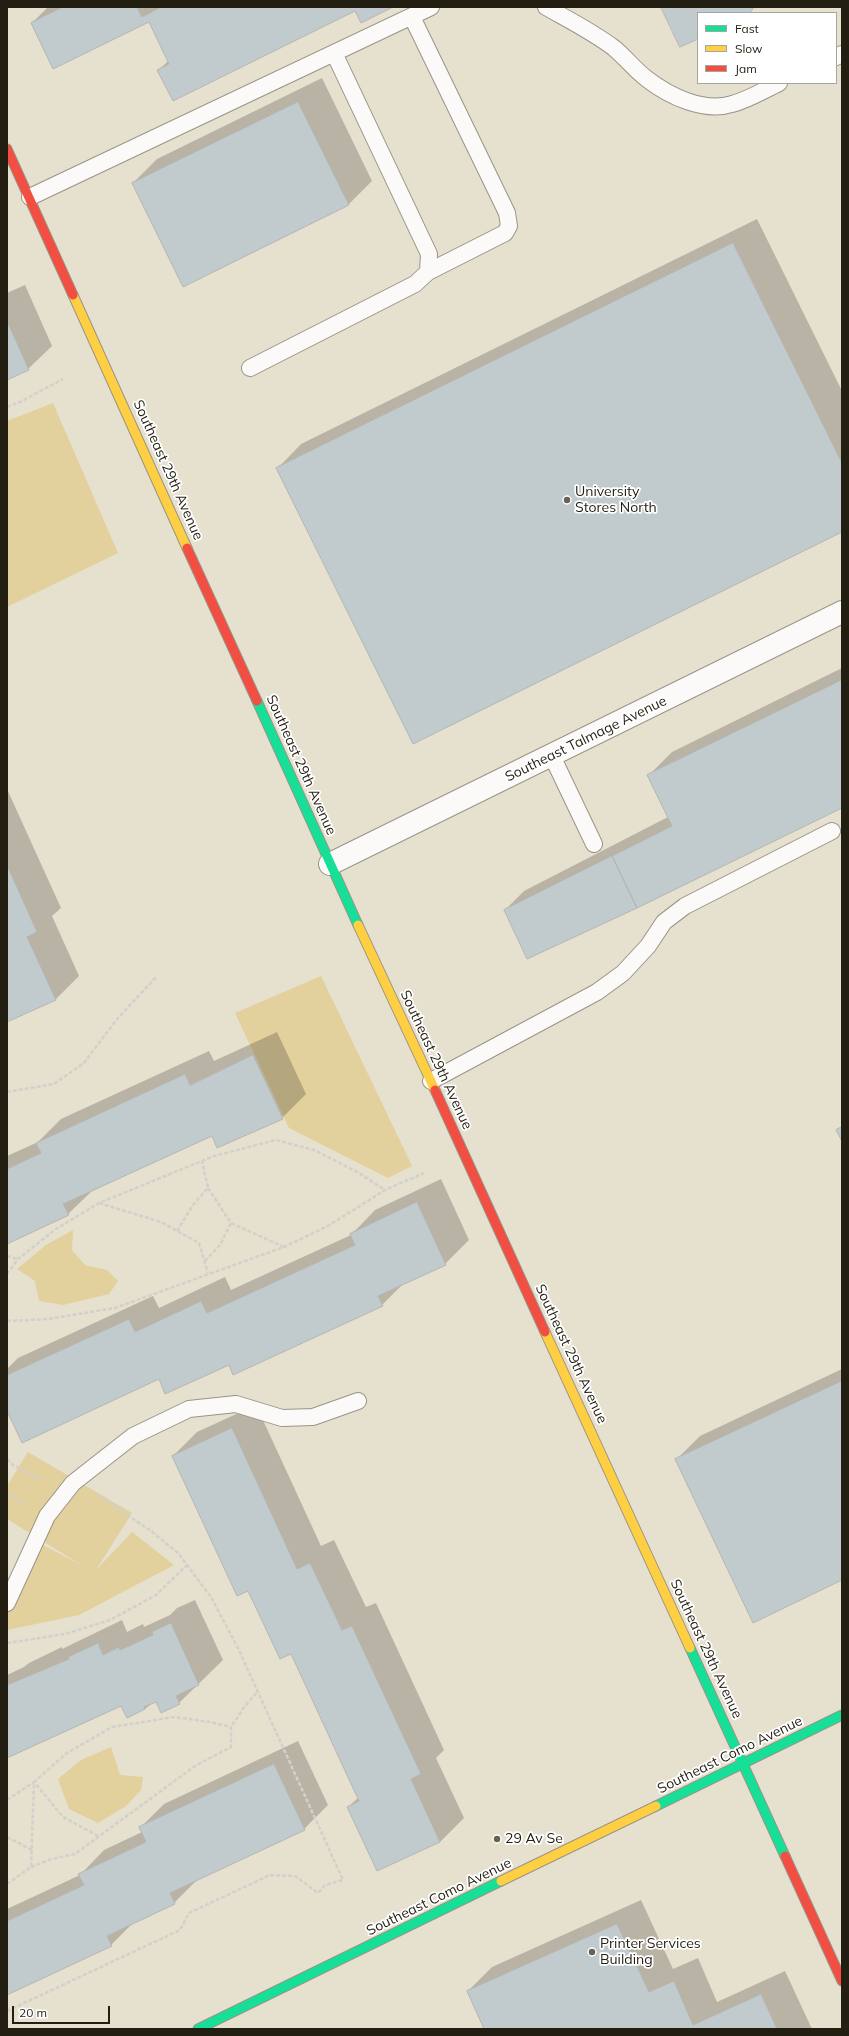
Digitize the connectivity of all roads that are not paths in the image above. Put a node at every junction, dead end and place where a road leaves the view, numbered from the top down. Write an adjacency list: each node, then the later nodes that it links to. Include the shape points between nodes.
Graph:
1 (431, 7): 3 (lane)
2 (546, 7): 5 (lane, via 614,49 648,80 670,94 692,102 712,106 732,105)
3 (412, 16): 4 (lane); 8 (lane, via 507,213 509,226 505,232)
4 (334, 53): 7 (lane); 8 (lane, via 429,254)
5 (777, 84)
6 (7, 149): 7 (street, Southeast 29th Avenue)
7 (30, 197): 14 (street, Southeast 29th Avenue)
8 (428, 272): 9 (lane, via 415,284)
9 (250, 368)
10 (842, 612): 11 (street, Southeast Talmage Avenue)
11 (552, 756): 13 (lane); 14 (street, Southeast Talmage Avenue)
12 (832, 831): 15 (lane, via 685,906 664,922 648,946 623,973 597,992)
13 (594, 844)
14 (330, 864): 15 (street, Southeast 29th Avenue)
15 (431, 1081): 19 (street, Southeast 29th Avenue)
16 (358, 1402): 17 (lane, via 313,1417 282,1418 236,1404 189,1409 133,1436 74,1483 47,1516)
17 (7, 1603)
18 (842, 1715): 19 (street, Southeast Como Avenue)
19 (743, 1764): 20 (street, Southeast 29th Avenue); 21 (street, Southeast Como Avenue)
20 (842, 1981)
21 (198, 2029)

